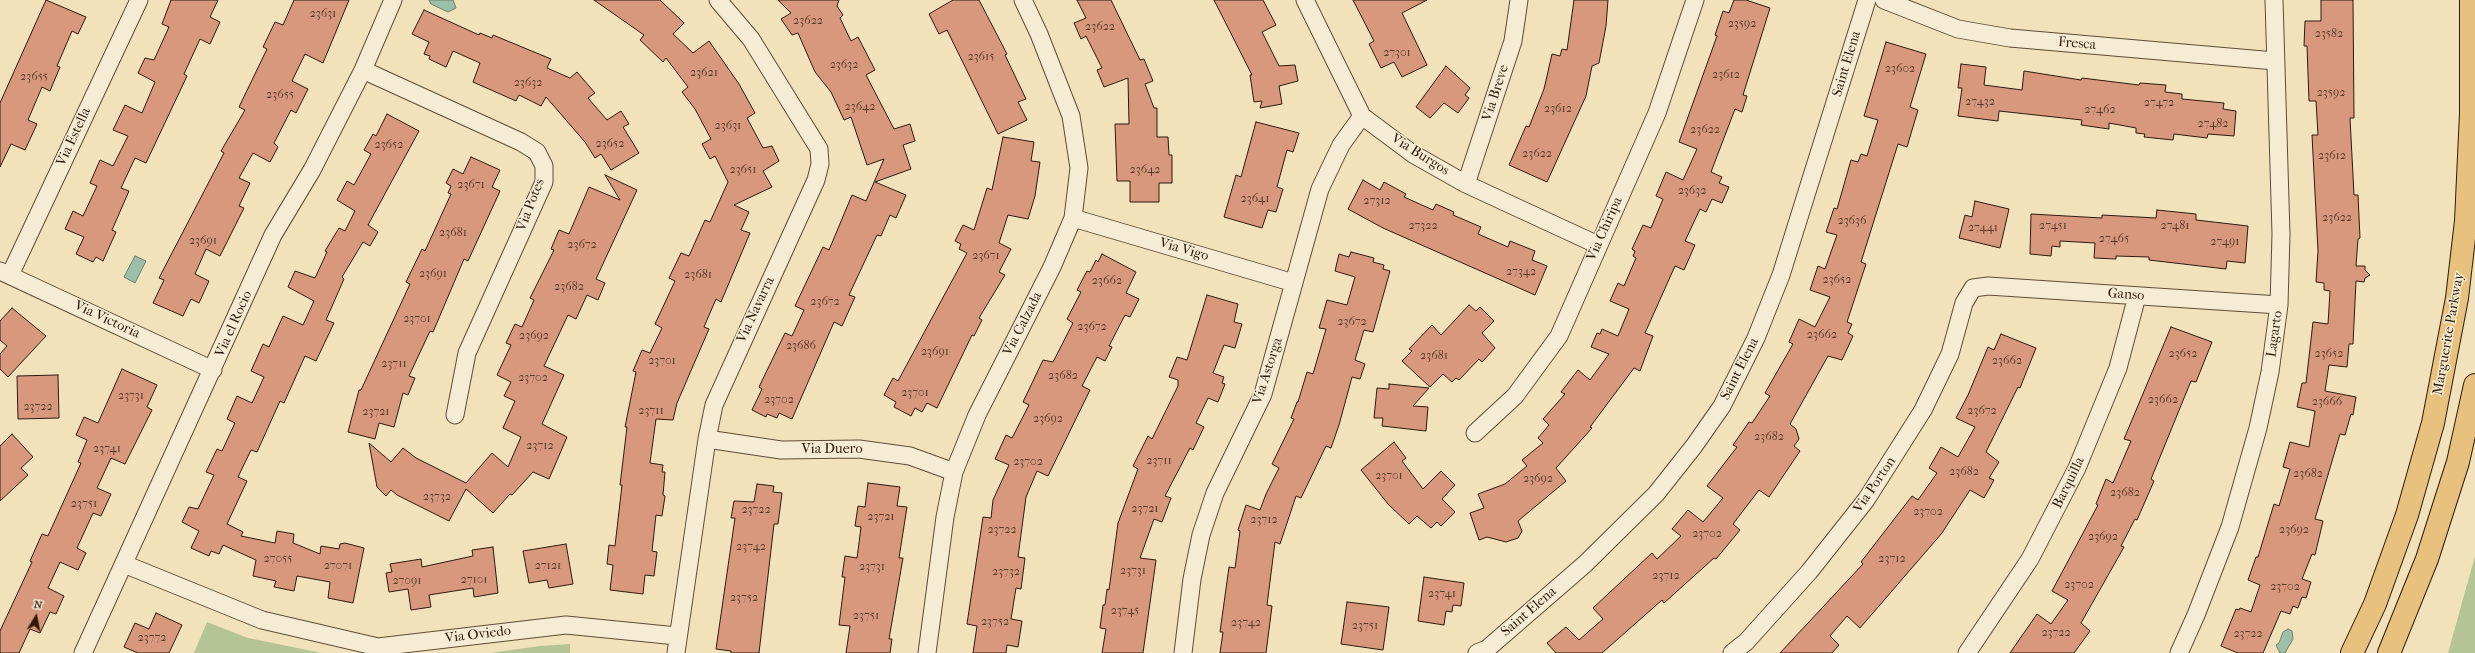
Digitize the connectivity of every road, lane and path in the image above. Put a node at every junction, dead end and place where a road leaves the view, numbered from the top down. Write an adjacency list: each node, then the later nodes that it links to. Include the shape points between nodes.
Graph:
1 (139, 0): 18 (street, Via Estella)
2 (393, 0): 13 (street, Via el Rocio)
3 (718, 0): 27 (street, Via Navarra, via 751,39 818,149 820,164 816,180 714,405)
4 (1023, 0): 16 (street, Via Calzada, via 1071,116 1079,168)
5 (1305, 0): 14 (street, Via Burgos)
6 (1518, 0): 15 (street, Via Breve, via 1513,41)
7 (1695, 0): 17 (street, Via Chiripa, via 1657,113)
8 (1867, 0): 35 (street, Saint Elena, via 1781,275 1756,338 1722,406 1656,494 1585,564 1487,649)
9 (1884, 0): 12 (street, Fresca, via 1958,29 2010,38)
10 (2274, 0): 12 (street, Lagarto)
11 (2471, 0): 39 (main road, Marguerite Parkway, via 2472,113 2466,221 2457,298 2433,423 2407,515 2375,604)
12 (2275, 61): 22 (street, Lagarto, via 2280,234)
13 (363, 70): 23 (street, Via el Rocio, via 312,170 273,235); 25 (street, Via Potes, via 521,142 537,152 544,166 544,182 466,353)
14 (1362, 116): 15 (street, Via Burgos, via 1413,154); 19 (street, Via Astorga, via 1341,145 1320,189)
15 (1466, 184): 17 (street, Via Burgos)
16 (1073, 218): 19 (street, Via Vigo); 28 (street, Via Calzada, via 1052,267 977,415)
17 (1598, 245): 26 (street, Via Chiripa, via 1559,336 1515,396)
18 (5, 273): 23 (street, Via Victoria)
19 (1294, 283): 34 (street, Via Astorga, via 1263,394 1215,493 1201,535 1192,579)
20 (1973, 288): 21 (street, Ganso, via 1988,286); 36 (street, Via Porton, via 1964,303 1950,354 1923,410 1866,500 1809,572 1746,642)
21 (2137, 296): 22 (street, Ganso); 37 (street, Barquilla, via 2118,368 2078,468 2030,559)
22 (2279, 305): 38 (street, Lagarto, via 2270,372 2258,428 2234,513)
23 (214, 370): 29 (street, Via el Rocio)
24 (2475, 385): 40 (main road, via 2458,462 2427,559)
25 (455, 415)
26 (1475, 433)
27 (706, 439): 28 (street, Via Duero, via 781,450 859,449 910,456); 30 (street, Via Navarra)
28 (954, 472): 33 (street, Via Calzada, via 945,517)
29 (124, 564): 30 (street, Via Oviedo, via 262,620 378,647 566,625); 31 (street, Via el Rocio)
30 (677, 636): 32 (street, Via Navarra)
31 (83, 653)
32 (676, 653)
33 (927, 653)
34 (1183, 653)
35 (1477, 653)
36 (1732, 653)
37 (1967, 653)
38 (2179, 653)
39 (2352, 653)
40 (2389, 653)

